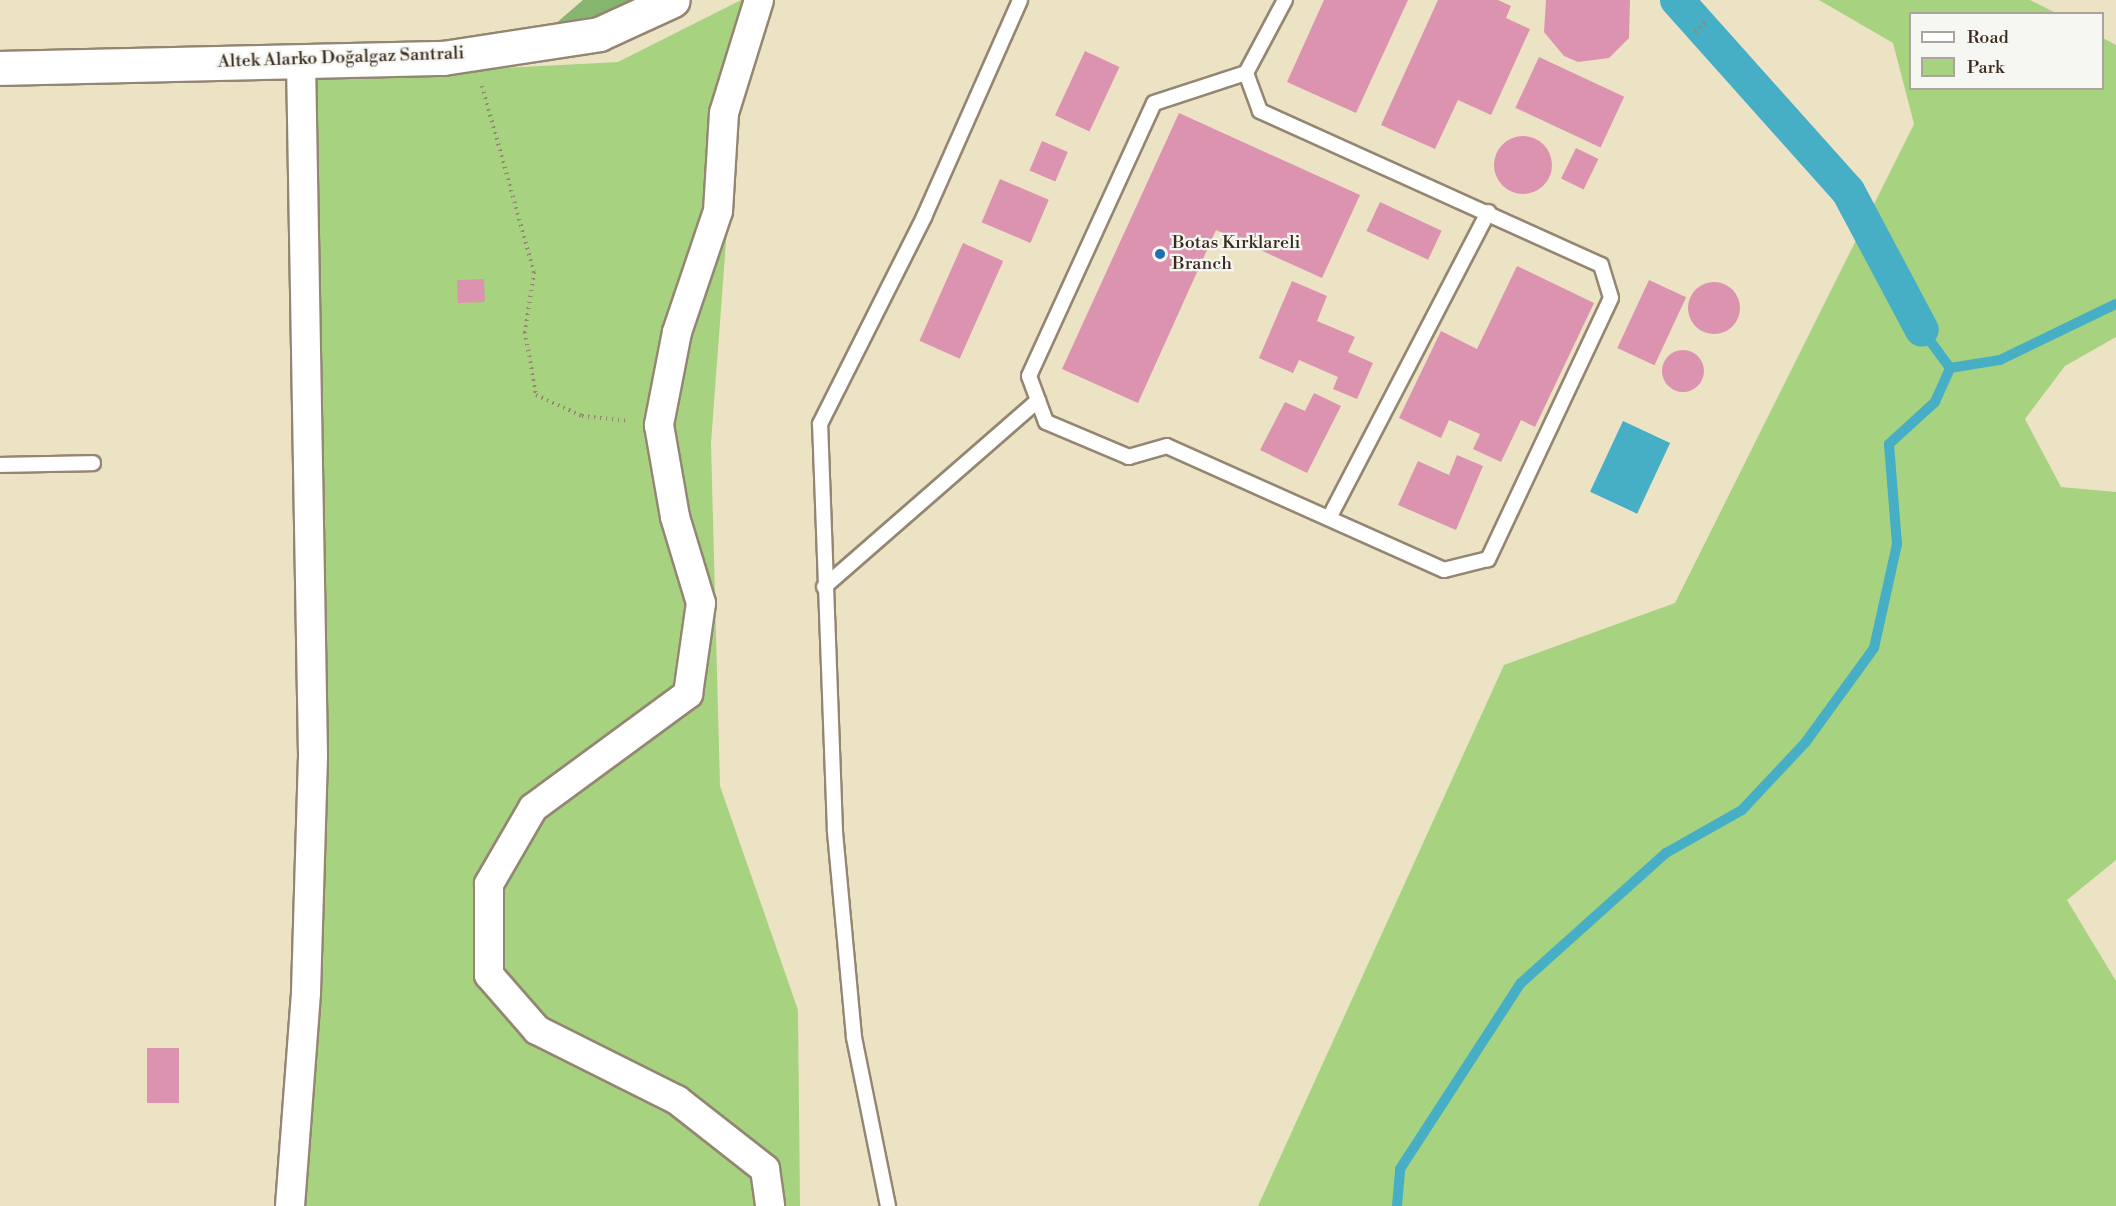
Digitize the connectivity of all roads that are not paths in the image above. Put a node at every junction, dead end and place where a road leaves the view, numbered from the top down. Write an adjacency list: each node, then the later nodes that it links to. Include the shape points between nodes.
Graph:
1 (673, 0): 5 (street, Altek Alarko Doğalgaz Santrali, via 599,34 473,54)
2 (759, 0): 15 (street, via 724,112 718,211 677,332 658,424 675,517 701,603 688,694 533,808 489,884 489,975 537,1030 677,1100 765,1169)
3 (1020, 0): 13 (lane, via 924,218 820,424)
4 (1285, 0): 7 (lane)
5 (301, 61): 6 (street, Altek Alarko Doğalgaz Santrali); 14 (street, via 313,755 306,992)
6 (0, 68)
7 (1246, 73): 8 (lane, via 1260,111); 9 (lane, via 1154,103 1029,376)
8 (1488, 212): 12 (lane); 12 (lane, via 1600,265 1611,298 1488,559 1444,570)
9 (1038, 400): 12 (lane, via 1046,422 1129,457 1167,446); 13 (lane)
10 (93, 463): 11 (lane)
11 (0, 465)
12 (1329, 518)
13 (824, 587): 16 (lane, via 835,831 853,1026)
14 (290, 1206)
15 (770, 1206)
16 (888, 1206)

